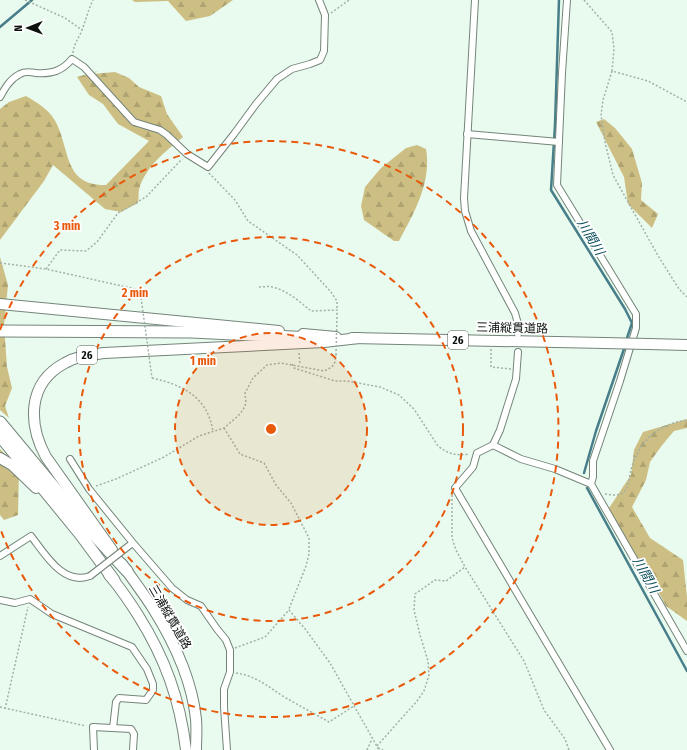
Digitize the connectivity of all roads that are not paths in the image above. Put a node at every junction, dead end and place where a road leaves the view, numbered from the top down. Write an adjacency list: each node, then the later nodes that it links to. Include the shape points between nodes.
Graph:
1 (319, 0): 4 (street, via 325,15 324,51 320,60 292,69 277,79 208,167 187,154 160,130 134,122 84,67 72,59 66,66 51,73 22,73 14,77)
2 (475, 0): 5 (street)
3 (567, 0): 6 (street)
4 (0, 97)
5 (467, 134): 6 (street); 9 (street, via 464,198 471,231 515,313)
6 (558, 142): 22 (street, via 557,185 636,314 636,328 593,461)
7 (0, 304): 13 (main road)
8 (0, 331): 10 (highway, 26)
9 (518, 334)
10 (192, 335): 11 (highway, 26); 12 (highway, 26)
11 (0, 336)
12 (312, 338): 13 (main road, 三浦縦貫道路 / 26)
13 (344, 338): 14 (main road, 三浦縦貫道路 / 26)
14 (359, 338): 15 (main road, 三浦縦貫道路 / 26, bridge); 25 (main road, 26, via 104,353 76,358 64,363 47,376 37,394 33,413 40,445)
15 (687, 345)
16 (518, 352): 19 (street, via 516,379)
17 (0, 422): 25 (highway, 26)
18 (0, 436): 26 (highway)
19 (493, 445): 22 (street, via 521,459); 35 (street, via 477,453 473,467 455,488)
20 (0, 458): 26 (main road, via 12,465 37,488)
21 (70, 458): 23 (street, via 88,489)
22 (591, 484): 28 (street)
23 (131, 544): 24 (street, bridge, via 85,578 64,574 31,536); 34 (street, via 172,588 187,600 201,606 226,640 230,650 230,672 224,689)
24 (0, 556)
25 (127, 571): 33 (main road, 三浦縦貫道路 / 26, via 154,610 180,661 196,719)
26 (114, 580): 32 (main road, via 159,651 177,700)
27 (0, 600): 29 (street, via 15,603 30,599 52,614 132,647 147,669 153,690 146,700 118,698)
28 (687, 651)
29 (114, 728): 30 (street, via 94,727); 31 (street, via 130,729 134,734)
30 (94, 750)
31 (133, 750)
32 (186, 750)
33 (196, 750)
34 (227, 750)
35 (610, 750)

